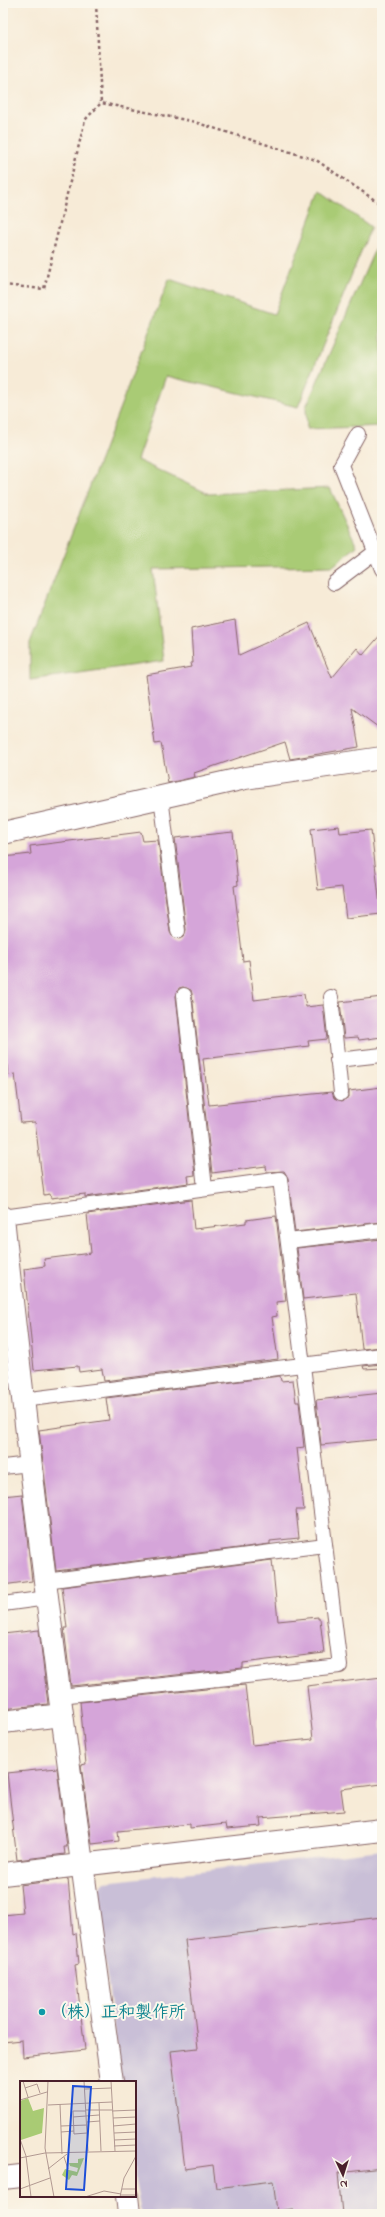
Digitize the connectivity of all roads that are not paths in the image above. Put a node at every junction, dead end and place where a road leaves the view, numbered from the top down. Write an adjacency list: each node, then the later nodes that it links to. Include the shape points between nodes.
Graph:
1 (358, 434): 2 (lane, via 341,465)
2 (375, 552): 3 (lane); 4 (lane)
3 (382, 570)
4 (334, 583)
5 (382, 758): 6 (street, via 245,778)
6 (161, 796): 7 (street); 8 (lane)
7 (3, 833)
8 (178, 931)
9 (184, 996): 14 (lane)
10 (331, 997): 12 (lane)
11 (382, 1055): 12 (lane)
12 (337, 1060): 13 (lane)
13 (341, 1093)
14 (205, 1188): 15 (lane); 17 (lane, via 280,1179)
15 (3, 1217): 20 (street)
16 (382, 1230): 17 (lane)
17 (288, 1241): 19 (lane)
18 (382, 1355): 19 (lane)
19 (303, 1363): 20 (lane); 23 (lane)
20 (22, 1400): 21 (street)
21 (30, 1464): 22 (lane); 24 (street)
22 (3, 1467)
23 (325, 1545): 24 (lane); 26 (lane, via 340,1666)
24 (46, 1590): 25 (lane); 26 (street)
25 (3, 1604)
26 (61, 1706): 27 (street); 29 (street)
27 (3, 1722)
28 (382, 1830): 29 (street)
29 (81, 1865): 30 (street); 31 (street)
30 (3, 1874)
31 (112, 2081)
32 (20, 2176): 33 (street)
33 (3, 2178)
34 (127, 2197): 35 (street)
35 (129, 2214)

